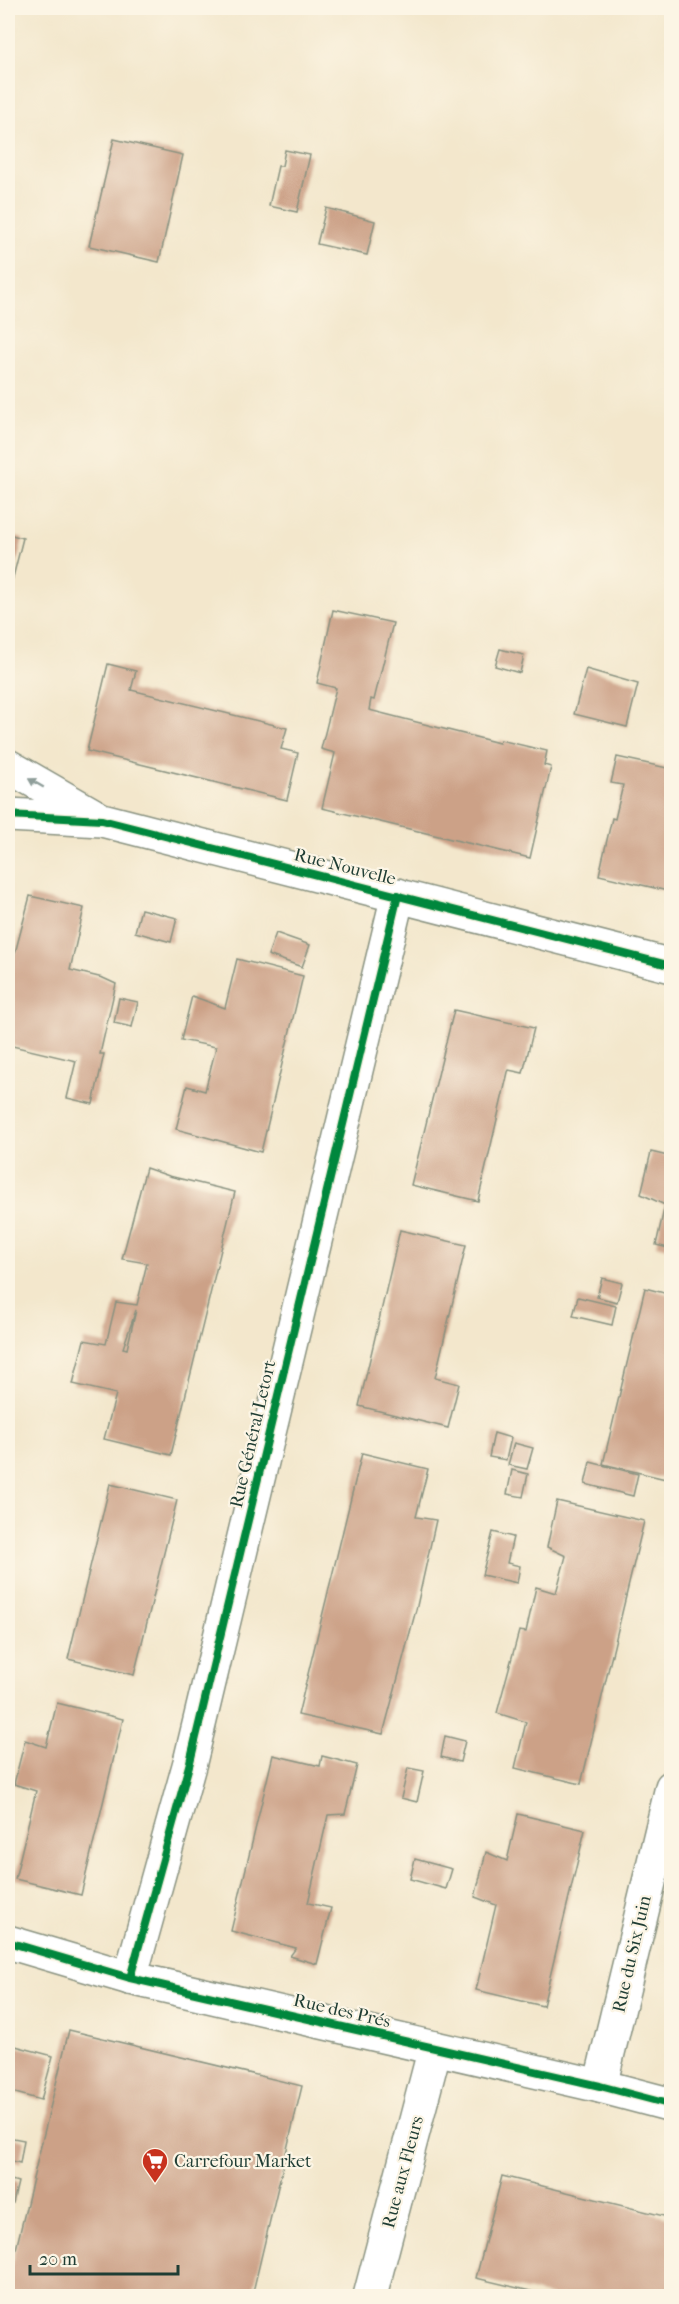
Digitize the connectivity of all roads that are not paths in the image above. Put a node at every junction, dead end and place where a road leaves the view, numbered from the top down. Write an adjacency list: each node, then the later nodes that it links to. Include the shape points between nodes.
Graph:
1 (8, 766): 3 (street, Rue Nouvelle, one-way to 1)
2 (8, 815): 3 (street, Rue Nouvelle)
3 (102, 820): 4 (street, Rue Nouvelle)
4 (398, 896): 5 (street, Rue Nouvelle); 8 (street, Rue Général Letort, via 190,1762)
5 (672, 966)
6 (672, 1788): 10 (street, Rue du Six Juin)
7 (8, 1942): 8 (street, Rue des Prés)
8 (130, 1978): 9 (street, Rue des Prés)
9 (435, 2048): 10 (street, Rue des Prés); 12 (street, Rue aux Fleurs)
10 (600, 2086): 11 (street, Rue des Prés)
11 (672, 2105)
12 (370, 2296)

